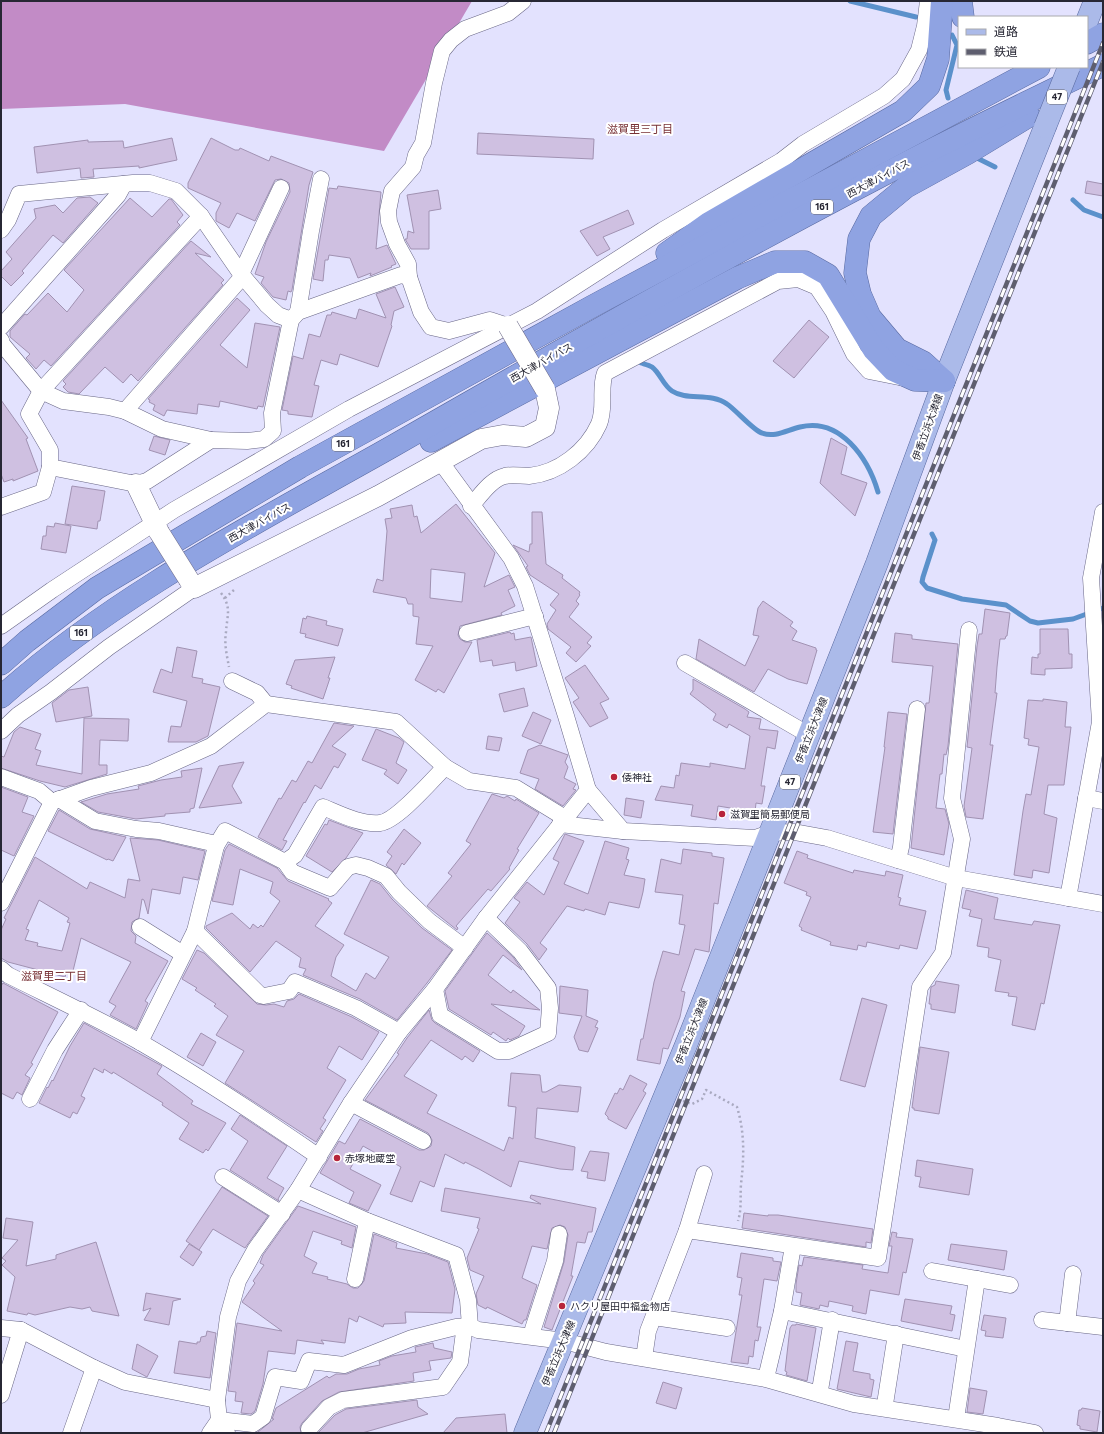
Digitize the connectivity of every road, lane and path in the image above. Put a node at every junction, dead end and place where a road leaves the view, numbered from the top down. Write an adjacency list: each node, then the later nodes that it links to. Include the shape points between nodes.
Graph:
1 (523, 1): 20 (street, via 508,13 465,29 442,51 423,143 413,167 392,191 388,211 397,244 408,264)
2 (928, 1): 23 (street, via 919,50 903,78 884,96 802,144 768,168 657,234 571,290)
3 (942, 1): 21 (highway, via 938,59 929,86 904,111 709,223)
4 (961, 1): 5 (highway)
5 (962, 16)
6 (1103, 25): 7 (highway)
7 (1088, 30)
8 (1103, 34): 9 (highway)
9 (1088, 42)
10 (1103, 65): 36 (highway, 西大津バイパス / 161, via 936,147 748,246 516,375)
11 (1037, 68): 21 (highway, 161)
12 (1069, 68): 27 (main road, 伊香立浜大津線 / 47, bridge)
13 (1103, 73): 27 (highway, via 906,187 871,216 859,239 855,273 860,294 870,317 897,349 923,362)
14 (321, 179): 22 (street)
15 (124, 184): 17 (street, via 150,183 176,191); 18 (street, via 19,194); 24 (street, via 118,195)
16 (281, 188): 19 (street)
17 (201, 216): 19 (street); 28 (street)
18 (1, 230)
19 (242, 275): 22 (street, via 278,315); 29 (street)
20 (409, 277): 22 (street, via 401,275); 23 (street, via 421,312 431,327 449,331 490,320)
21 (593, 306): 48 (highway, 161, via 300,467 97,588)
22 (295, 316): 30 (street, via 272,413)
23 (508, 326): 31 (street); 33 (street, bridge, via 545,390 549,408 544,427 526,437 503,435 481,439)
24 (1, 327)
25 (1, 343): 28 (street)
26 (915, 380): 27 (highway); 36 (highway, via 893,370 874,350 828,274 805,262 775,262 737,278 377,472); 37 (street, via 894,378 869,371 854,354 833,311 817,287 798,279 778,281 605,373 602,381 603,413 593,435 577,455 540,474 504,476 495,481)
27 (944, 381): 54 (main road, 伊香立浜大津線 / 47, via 877,563)
28 (41, 391): 29 (street, via 64,401); 34 (street, via 29,414 50,450)
29 (125, 411): 32 (street, via 162,429)
30 (273, 431): 31 (street); 32 (street, via 264,438 247,441)
31 (309, 432): 40 (street)
32 (211, 440): 35 (street, via 147,481)
33 (440, 462): 37 (street); 41 (street, via 378,496)
34 (50, 467): 35 (street); 38 (street, via 43,492)
35 (136, 484): 40 (street)
36 (310, 494): 50 (highway, 西大津バイパス / 161, via 160,580 86,629)
37 (471, 506): 43 (street, via 511,558 525,586)
38 (1, 507)
39 (1103, 512): 58 (street, via 1090,578 1100,722)
40 (156, 527): 41 (street, bridge); 44 (street, via 52,590)
41 (192, 584): 53 (street, via 18,715)
42 (214, 596): 49 (path, via 221,592 230,613 226,648)
43 (535, 616): 46 (street); 57 (street)
44 (1, 626)
45 (969, 630): 67 (street, via 952,798 962,839)
46 (467, 633)
47 (685, 663): 54 (street)
48 (1, 664)
49 (232, 681): 51 (street, via 257,693)
50 (1, 697)
51 (266, 704): 55 (street, via 396,722); 59 (street, via 211,746 151,773)
52 (917, 709): 65 (street, via 902,847)
53 (1, 731)
54 (809, 735): 63 (main road, 伊香立浜大津線 / 47)
55 (445, 767): 61 (street, via 469,781 516,788); 66 (street, via 386,821 374,823 358,820 323,807 294,855)
56 (1, 778): 59 (street)
57 (588, 790): 61 (street); 62 (street)
58 (1086, 798): 60 (street); 68 (street)
59 (55, 800): 64 (street, via 96,820 136,829 166,832); 69 (street)
60 (1103, 801)
61 (563, 821): 62 (street); 71 (street)
62 (623, 831): 63 (street, via 755,838)
63 (770, 833): 65 (street, via 786,831 827,838); 81 (main road, 伊香立浜大津線 / 47)
64 (216, 846): 66 (street, via 225,831); 73 (street)
65 (898, 860): 67 (street)
66 (285, 862): 74 (street, via 292,872 330,888 348,867 356,865 386,876 430,921)
67 (956, 878): 68 (street); 94 (street, via 943,953 920,988 878,1258)
68 (1068, 898): 70 (street)
69 (1, 903)
70 (1103, 904)
71 (486, 918): 74 (street); 77 (street, via 520,950 548,988 548,1033 509,1051 498,1051 440,1015)
72 (140, 927): 75 (street)
73 (195, 931): 75 (street); 79 (street, via 260,995 289,991 295,982 356,1008)
74 (465, 948): 77 (street)
75 (183, 954): 80 (street)
76 (1, 969): 78 (street, via 8,976)
77 (435, 989): 79 (street)
78 (81, 1010): 80 (street); 82 (street, via 55,1050)
79 (399, 1032): 83 (street)
80 (140, 1042): 85 (street, via 258,1115)
81 (666, 1094): 93 (path, via 692,1104 702,1099 706,1090 737,1107 742,1128 743,1175 742,1209); 112 (main road, 伊香立浜大津線 / 47)
82 (30, 1099)
83 (351, 1103): 84 (street); 85 (street)
84 (423, 1141)
85 (319, 1157): 88 (street)
86 (704, 1174): 91 (street)
87 (223, 1177): 89 (street)
88 (298, 1190): 89 (street); 90 (street)
89 (282, 1214): 119 (street, via 238,1281 228,1317)
90 (367, 1221): 97 (street); 105 (street, via 456,1255 468,1300)
91 (687, 1230): 93 (street); 101 (street)
92 (559, 1234): 111 (street)
93 (734, 1237): 94 (street)
94 (793, 1246): 100 (street)
95 (932, 1271): 98 (street)
96 (1073, 1274): 104 (street)
97 (355, 1279)
98 (977, 1279): 99 (street); 113 (street)
99 (1010, 1285)
100 (782, 1311): 102 (street); 116 (street)
101 (654, 1317): 108 (street); 114 (street, via 648,1331)
102 (832, 1320): 110 (street); 117 (street)
103 (1042, 1320): 104 (street)
104 (1067, 1323): 106 (street)
105 (470, 1326): 111 (street, via 492,1332); 122 (street, via 412,1338 344,1365 309,1361 301,1381 275,1377 263,1417 253,1424); 123 (street, via 464,1332 460,1362 443,1387 343,1400 329,1407)
106 (1103, 1327)
107 (1, 1328): 109 (street)
108 (727, 1328)
109 (21, 1330): 115 (street); 118 (street)
110 (896, 1334): 113 (street); 120 (street)
111 (533, 1336): 112 (street)
112 (564, 1340): 114 (street, via 606,1352); 125 (main road, 伊香立浜大津線 / 47)
113 (966, 1349): 121 (street)
114 (644, 1358): 126 (street, via 766,1379 854,1404)
115 (94, 1368): 119 (street, via 125,1382); 124 (street)
116 (767, 1374)
117 (820, 1390)
118 (1, 1395)
119 (217, 1400): 122 (street)
120 (885, 1404)
121 (957, 1412)
122 (219, 1429)
123 (309, 1429)
124 (71, 1433)
125 (525, 1433)
126 (1035, 1433)

